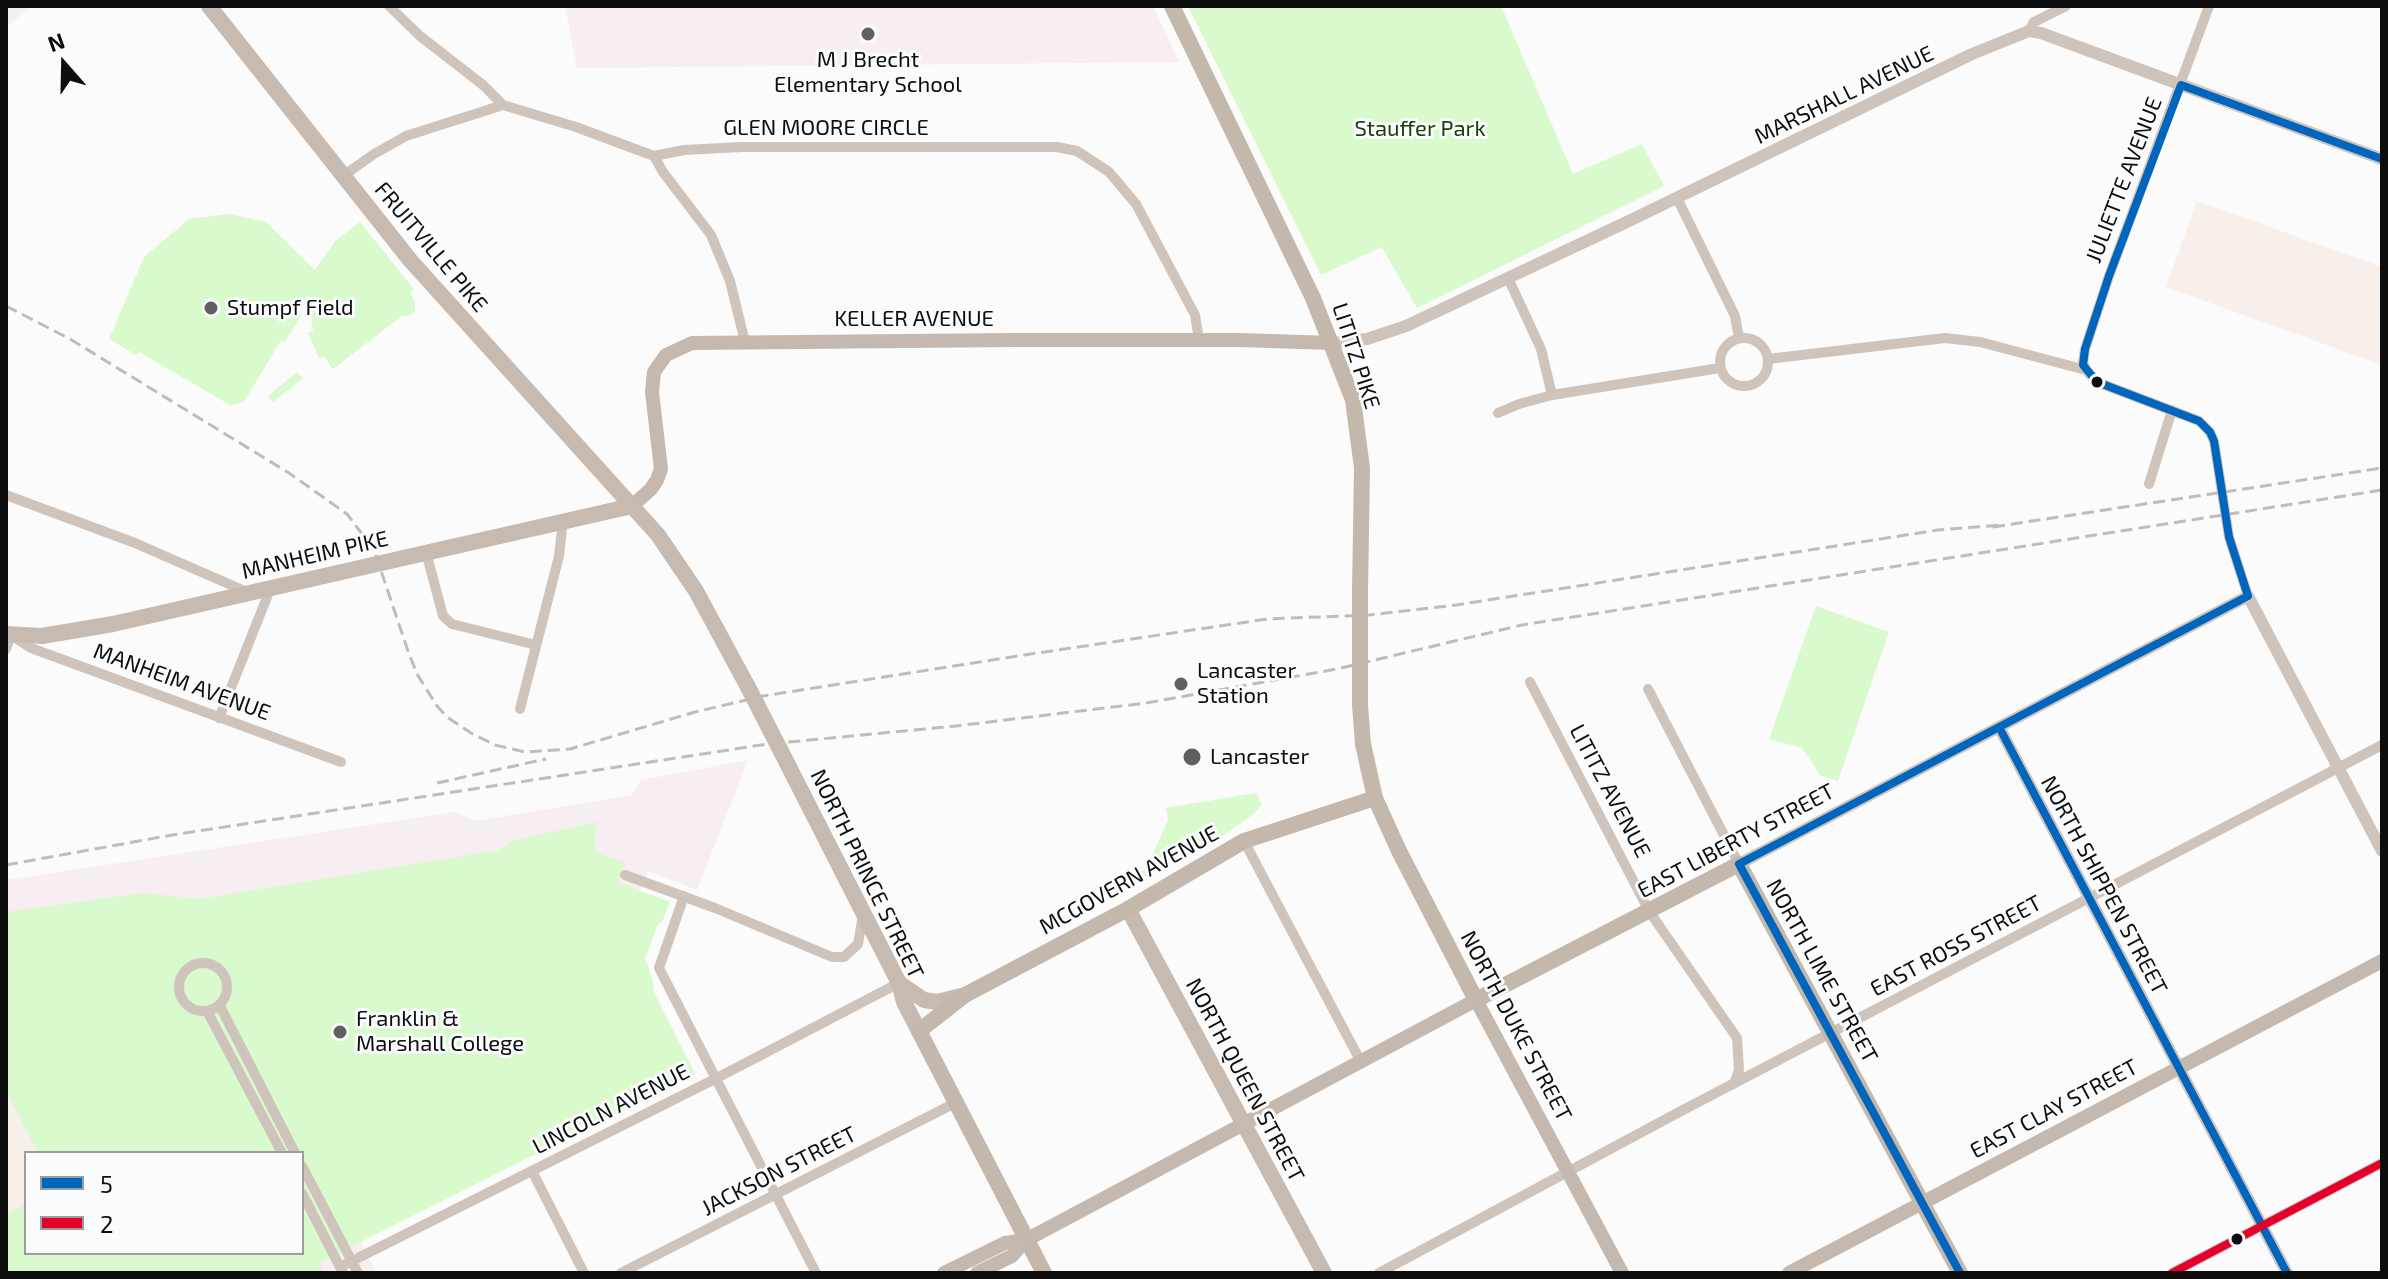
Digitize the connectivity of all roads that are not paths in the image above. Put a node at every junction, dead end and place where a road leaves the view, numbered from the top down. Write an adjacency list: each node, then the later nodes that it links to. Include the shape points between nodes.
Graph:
1 (209, 6): 11 (main road, FRUITVILLE PIKE)
2 (389, 6): 8 (street, GLEN MOORE CIRCLE)
3 (1172, 6): 17 (highway, LITITZ PIKE)
4 (2066, 6): 6 (street, via 2034,22)
5 (2209, 6): 7 (street, JULIETTE AVENUE)
6 (2029, 31): 7 (street); 12 (street, MARSHALL AVENUE)
7 (2181, 85): 10 (street); 20 (street, JULIETTE AVENUE, via 2109,276 2085,349)
8 (503, 105): 9 (street, GLEN MOORE CIRCLE); 11 (street, via 406,136)
9 (654, 156): 15 (street, GLEN MOORE CIRCLE, via 742,147 1077,151 1109,172 1136,204 1195,315); 16 (street, via 711,235 730,281)
10 (2382, 159)
11 (343, 176): 26 (main road, FRUITVILLE PIKE, via 416,267)
12 (1677, 198): 13 (street, MARSHALL AVENUE); 14 (street, via 1735,316)
13 (1508, 278): 17 (street, MARSHALL AVENUE, via 1386,334); 21 (street, via 1541,349)
14 (1739, 338): 18 (street, via 1762,345); 19 (street, via 1724,347)
15 (1199, 340): 16 (main road, KELLER AVENUE); 17 (main road, KELLER AVENUE)
16 (745, 342): 26 (main road, KELLER AVENUE, via 684,345 659,362 652,392 661,469 651,489)
17 (1332, 343): 42 (highway, LITITZ PIKE, bridge, via 1353,400 1362,468 1360,705)
18 (1768, 359): 19 (street, via 1762,379 1748,386 1730,382); 20 (street, via 1945,338)
19 (1720, 368): 21 (street)
20 (2086, 370): 22 (street, via 2097,382)
21 (1552, 395): 23 (street)
22 (2172, 410): 24 (street); 31 (street, via 2199,421 2213,436 2229,537)
23 (1498, 413)
24 (2149, 484)
25 (6, 495): 30 (street)
26 (632, 506): 27 (main road, MANHEIM PIKE); 51 (main road, NORTH PRINCE STREET, bridge, via 696,591)
27 (563, 520): 28 (main road, MANHEIM PIKE); 33 (street)
28 (426, 552): 29 (main road, MANHEIM PIKE); 33 (street, via 443,616 452,624)
29 (271, 587): 30 (main road, MANHEIM PIKE); 37 (street)
30 (249, 592): 32 (main road, MANHEIM PIKE)
31 (2248, 596): 38 (street, EAST LIBERTY STREET); 41 (street)
32 (8, 640): 37 (street, MANHEIM AVENUE)
33 (536, 645): 36 (street)
34 (1530, 682): 50 (street, LITITZ AVENUE)
35 (1648, 689): 45 (street, NORTH LIME STREET)
36 (520, 709)
37 (219, 718): 40 (street, MANHEIM AVENUE)
38 (1999, 727): 45 (street, EAST LIBERTY STREET); 48 (street, NORTH SHIPPEN STREET)
39 (2382, 745): 41 (street, EAST ROSS STREET)
40 (341, 762)
41 (2338, 768): 44 (street); 48 (street, EAST ROSS STREET)
42 (1375, 798): 43 (highway, MCGOVERN AVENUE); 55 (highway, NORTH DUKE STREET)
43 (1244, 841): 49 (highway, MCGOVERN AVENUE); 60 (street)
44 (2382, 851)
45 (1739, 864): 50 (highway, EAST LIBERTY STREET); 59 (highway, NORTH LIME STREET)
46 (625, 875): 47 (street)
47 (684, 896): 51 (street, via 838,958 858,944); 62 (street, via 659,968)
48 (2088, 899): 59 (street, EAST ROSS STREET); 61 (street, NORTH SHIPPEN STREET)
49 (1128, 909): 54 (highway, MCGOVERN AVENUE); 65 (main road, NORTH QUEEN STREET)
50 (1649, 911): 55 (highway, EAST LIBERTY STREET); 63 (street, LITITZ AVENUE, via 1737,1038 1739,1070)
51 (863, 913): 53 (main road, NORTH PRINCE STREET)
52 (2382, 961): 61 (main road, EAST CLAY STREET)
53 (899, 983): 54 (main road, via 924,1000); 58 (main road, NORTH PRINCE STREET); 62 (street, LINCOLN AVENUE)
54 (965, 995): 58 (highway, MCGOVERN AVENUE)
55 (1476, 1000): 60 (main road, EAST LIBERTY STREET); 71 (main road, NORTH DUKE STREET)
56 (220, 1006): 57 (street); 57 (street, via 228,985 224,973 205,962 190,966 179,992 190,1008); 67 (street)
57 (207, 1011): 66 (street)
58 (919, 1031): 64 (highway, NORTH PRINCE STREET)
59 (1832, 1033): 63 (street, EAST ROSS STREET); 74 (highway, NORTH LIME STREET)
60 (1361, 1062): 65 (main road, EAST LIBERTY STREET)
61 (2179, 1068): 74 (main road, EAST CLAY STREET); 75 (street, NORTH SHIPPEN STREET)
62 (715, 1079): 70 (street, LINCOLN AVENUE); 72 (street)
63 (1734, 1084): 71 (street, EAST ROSS STREET)
64 (955, 1103): 72 (street, JACKSON STREET); 76 (highway, NORTH PRINCE STREET)
65 (1243, 1123): 76 (main road, EAST LIBERTY STREET); 86 (main road, NORTH QUEEN STREET)
66 (281, 1151)
67 (294, 1151)
68 (2382, 1163): 75 (street)
69 (304, 1170): 77 (street)
70 (532, 1171): 77 (street, LINCOLN AVENUE); 80 (street)
71 (1569, 1173): 87 (street, EAST ROSS STREET); 88 (main road, NORTH DUKE STREET)
72 (776, 1195): 81 (street, JACKSON STREET); 82 (street)
73 (304, 1197): 78 (street)
74 (1923, 1203): 89 (main road, EAST CLAY STREET); 90 (highway, NORTH LIME STREET)
75 (2262, 1226): 91 (street); 92 (street, NORTH SHIPPEN STREET)
76 (1026, 1240): 83 (main road, via 1005,1243); 84 (main road, via 1012,1256); 85 (highway, NORTH PRINCE STREET)
77 (351, 1261): 78 (street, LINCOLN AVENUE); 79 (street)
78 (342, 1270)
79 (358, 1273)
80 (584, 1273)
81 (621, 1273)
82 (816, 1273)
83 (944, 1273)
84 (977, 1273)
85 (1044, 1273)
86 (1324, 1273)
87 (1379, 1273)
88 (1622, 1273)
89 (1789, 1273)
90 (1960, 1273)
91 (2172, 1273)
92 (2287, 1273)

